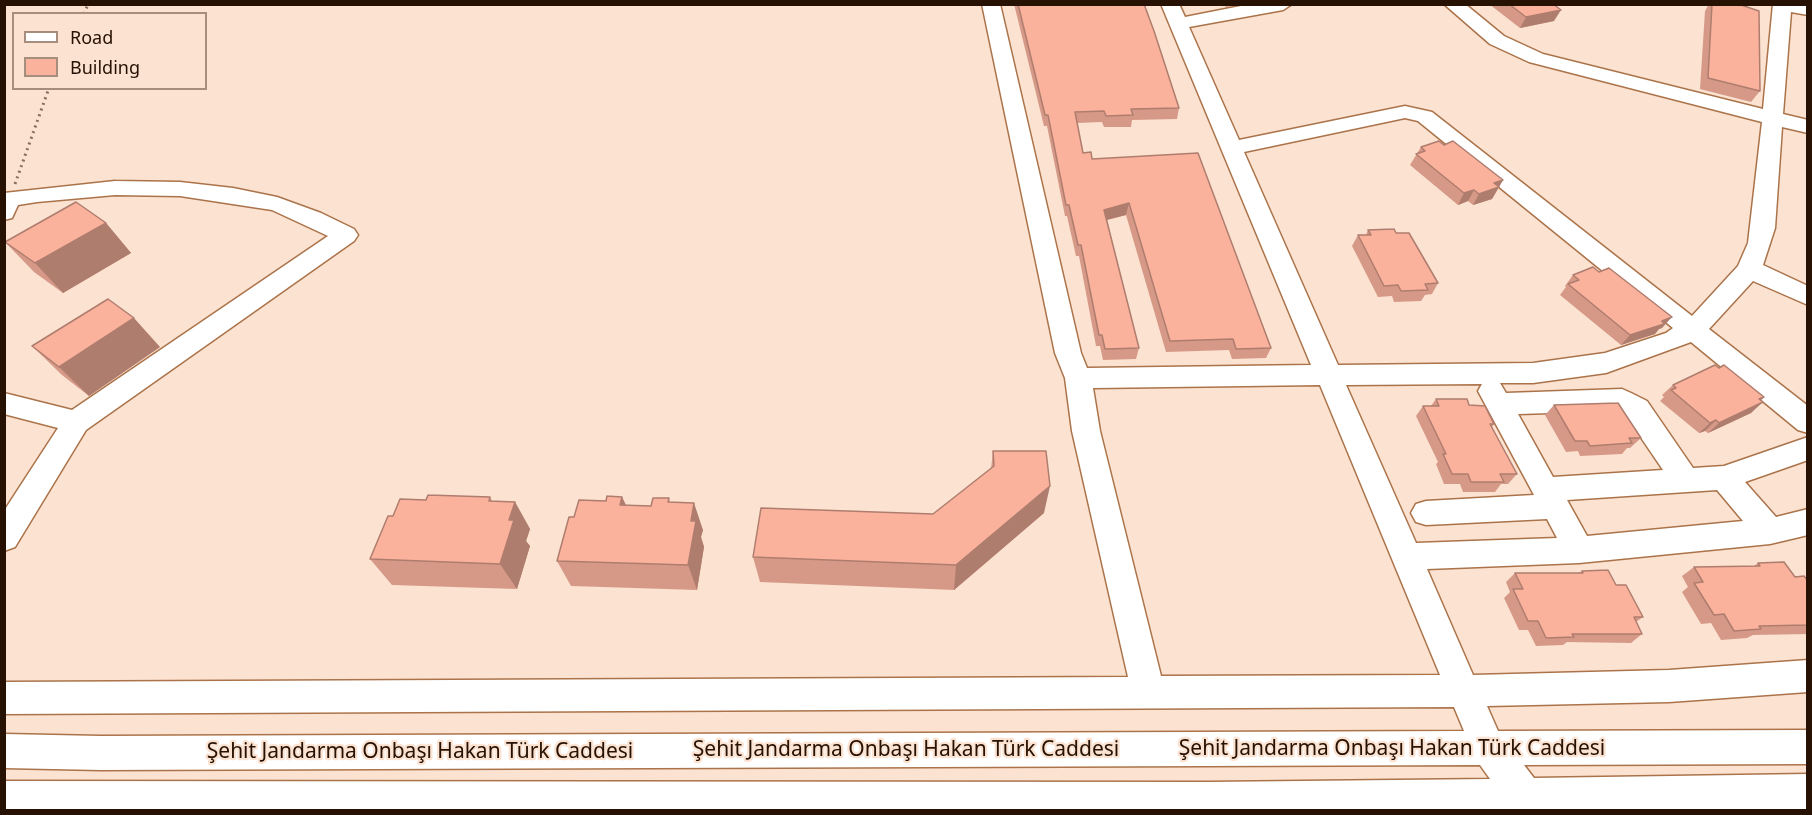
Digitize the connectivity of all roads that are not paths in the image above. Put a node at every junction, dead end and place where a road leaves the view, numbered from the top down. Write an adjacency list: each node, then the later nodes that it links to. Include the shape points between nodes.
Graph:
1 (992, 4): 16 (street, via 1068,353)
2 (1283, 4): 6 (street)
3 (1453, 4): 7 (street, via 1497,40 1536,58)
4 (1782, 4): 5 (street); 7 (street)
5 (1808, 10)
6 (1174, 14): 9 (street)
7 (1771, 117): 8 (street); 11 (street, via 1763,228)
8 (1808, 127)
9 (1232, 148): 13 (street, via 1405,112 1425,116); 14 (street)
10 (7, 206): 19 (street, via 115,188 210,191 277,204 346,235)
11 (1749, 269): 12 (street); 13 (street, via 1718,307)
12 (1808, 296)
13 (1692, 330): 15 (street, via 1654,349 1606,363 1533,373); 20 (street)
14 (1328, 373): 15 (street); 16 (street); 30 (street)
15 (1480, 373): 18 (street)
16 (1078, 378): 33 (street, via 1086,431)
17 (4, 403): 19 (street)
18 (1498, 404): 23 (street, via 1622,400 1637,409); 24 (street)
19 (76, 422): 28 (street)
20 (1808, 422)
21 (1808, 448): 22 (street)
22 (1724, 478): 23 (street); 27 (street)
23 (1687, 482): 24 (street)
24 (1551, 497): 25 (street); 29 (street)
25 (1426, 513)
26 (1808, 522): 27 (street)
27 (1770, 531): 29 (street)
28 (4, 538)
29 (1579, 550): 30 (street)
30 (1406, 557): 32 (street)
31 (1808, 676): 32 (street, via 1669,686)
32 (1463, 691): 33 (street); 36 (street)
33 (1149, 694): 34 (street)
34 (4, 698)
35 (1808, 747): 36 (street, Şehit Jandarma Onbaşı Hakan Türk Caddesi)
36 (1488, 748): 37 (street, Şehit Jandarma Onbaşı Hakan Türk Caddesi); 40 (street); 41 (street)
37 (4, 751)
38 (1808, 792): 41 (street)
39 (4, 799): 44 (street)
40 (1491, 803): 41 (street); 43 (street)
41 (1529, 803)
42 (785, 805): 43 (street); 44 (street)
43 (929, 805)
44 (330, 806)

